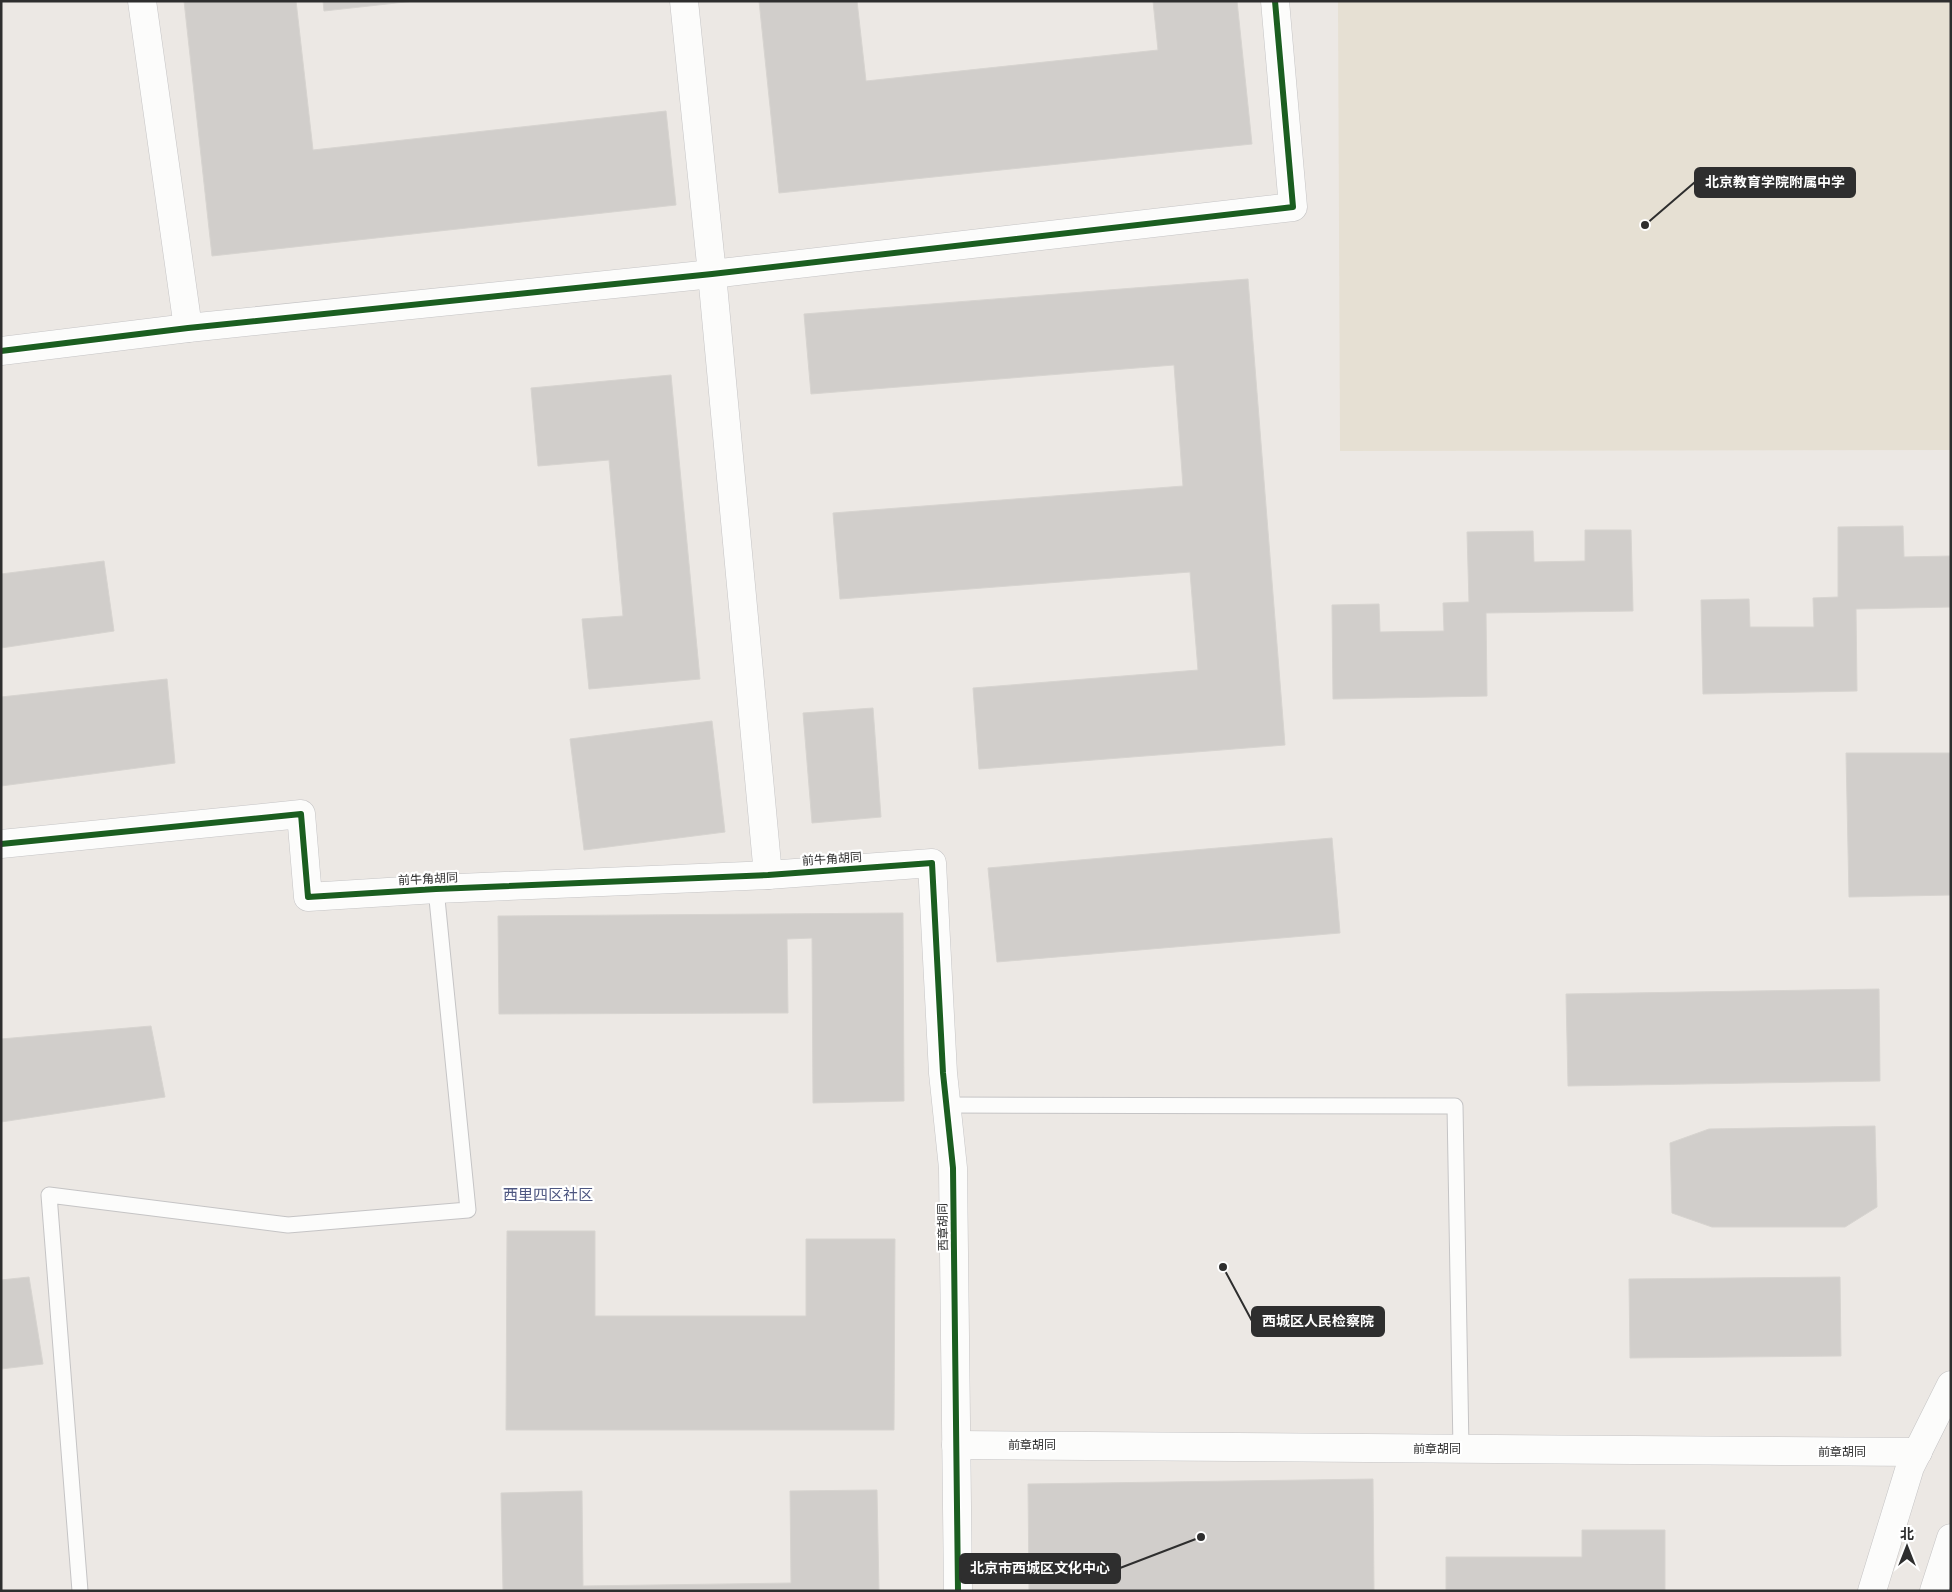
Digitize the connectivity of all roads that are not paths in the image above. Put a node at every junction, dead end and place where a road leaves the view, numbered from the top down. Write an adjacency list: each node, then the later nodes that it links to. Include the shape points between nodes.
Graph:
1 (142, 1): 5 (street)
2 (684, 1): 4 (street)
3 (1275, 1): 4 (street, via 1293,207)
4 (712, 274): 5 (street); 9 (street)
5 (188, 328): 6 (street)
6 (1, 351)
7 (1, 844): 10 (street, 前牛角胡同, via 301,814 308,897)
8 (932, 863): 9 (street, 前牛角胡同); 11 (street, 西章胡同)
9 (768, 875): 10 (street, 前牛角胡同)
10 (436, 889): 17 (lane, via 468,1210 288,1225 49,1195)
11 (946, 1105): 13 (street, 西章胡同, via 953,1168); 14 (lane, via 1455,1106)
12 (1951, 1385): 15 (street)
13 (956, 1445): 14 (street, 前章胡同); 18 (street, 西章胡同)
14 (1461, 1449): 15 (street, 前章胡同)
15 (1918, 1452): 19 (street, via 1910,1468)
16 (1951, 1538): 20 (street)
17 (80, 1591)
18 (958, 1591)
19 (1872, 1591)
20 (1934, 1591)

